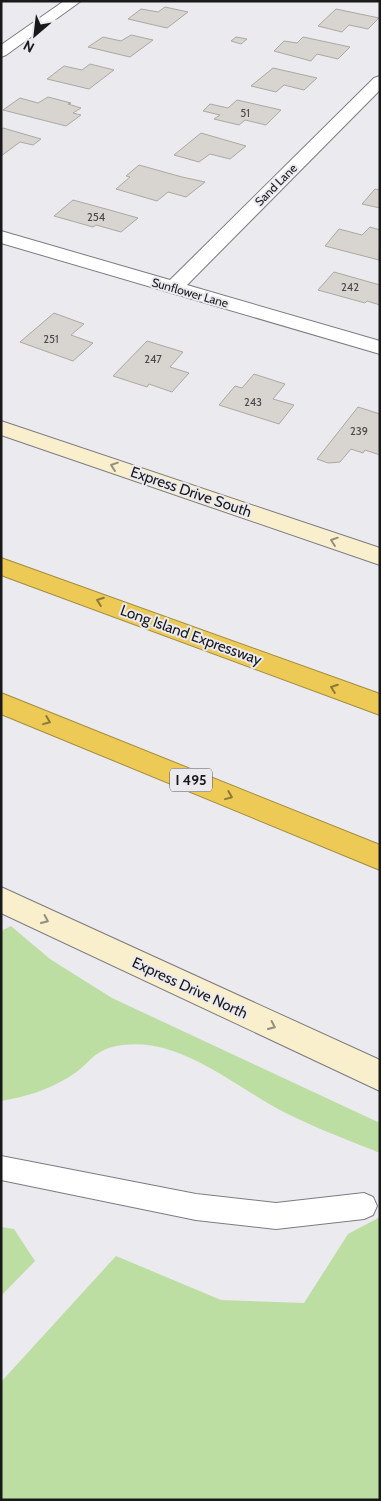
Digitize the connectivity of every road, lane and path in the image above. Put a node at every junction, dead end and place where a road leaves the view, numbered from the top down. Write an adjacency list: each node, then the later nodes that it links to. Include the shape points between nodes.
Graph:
1 (74, 1): 2 (street)
2 (1, 52)
3 (380, 81): 5 (street, Sand Lane)
4 (1, 237): 5 (street, Sunflower Lane)
5 (173, 288): 6 (street, Sunflower Lane)
6 (380, 348)
7 (1, 428): 8 (main road, Express Drive South, one-way to 7)
8 (380, 557)
9 (1, 566): 11 (highway, Long Island Expressway, one-way to 9)
10 (1, 703): 12 (highway, I 495, one-way to 12)
11 (380, 705)
12 (380, 858)
13 (1, 899): 14 (main road, Express Drive North, one-way to 14)
14 (380, 1076)
15 (1, 1168): 16 (lane, via 196,1207 276,1216)
16 (364, 1206)

